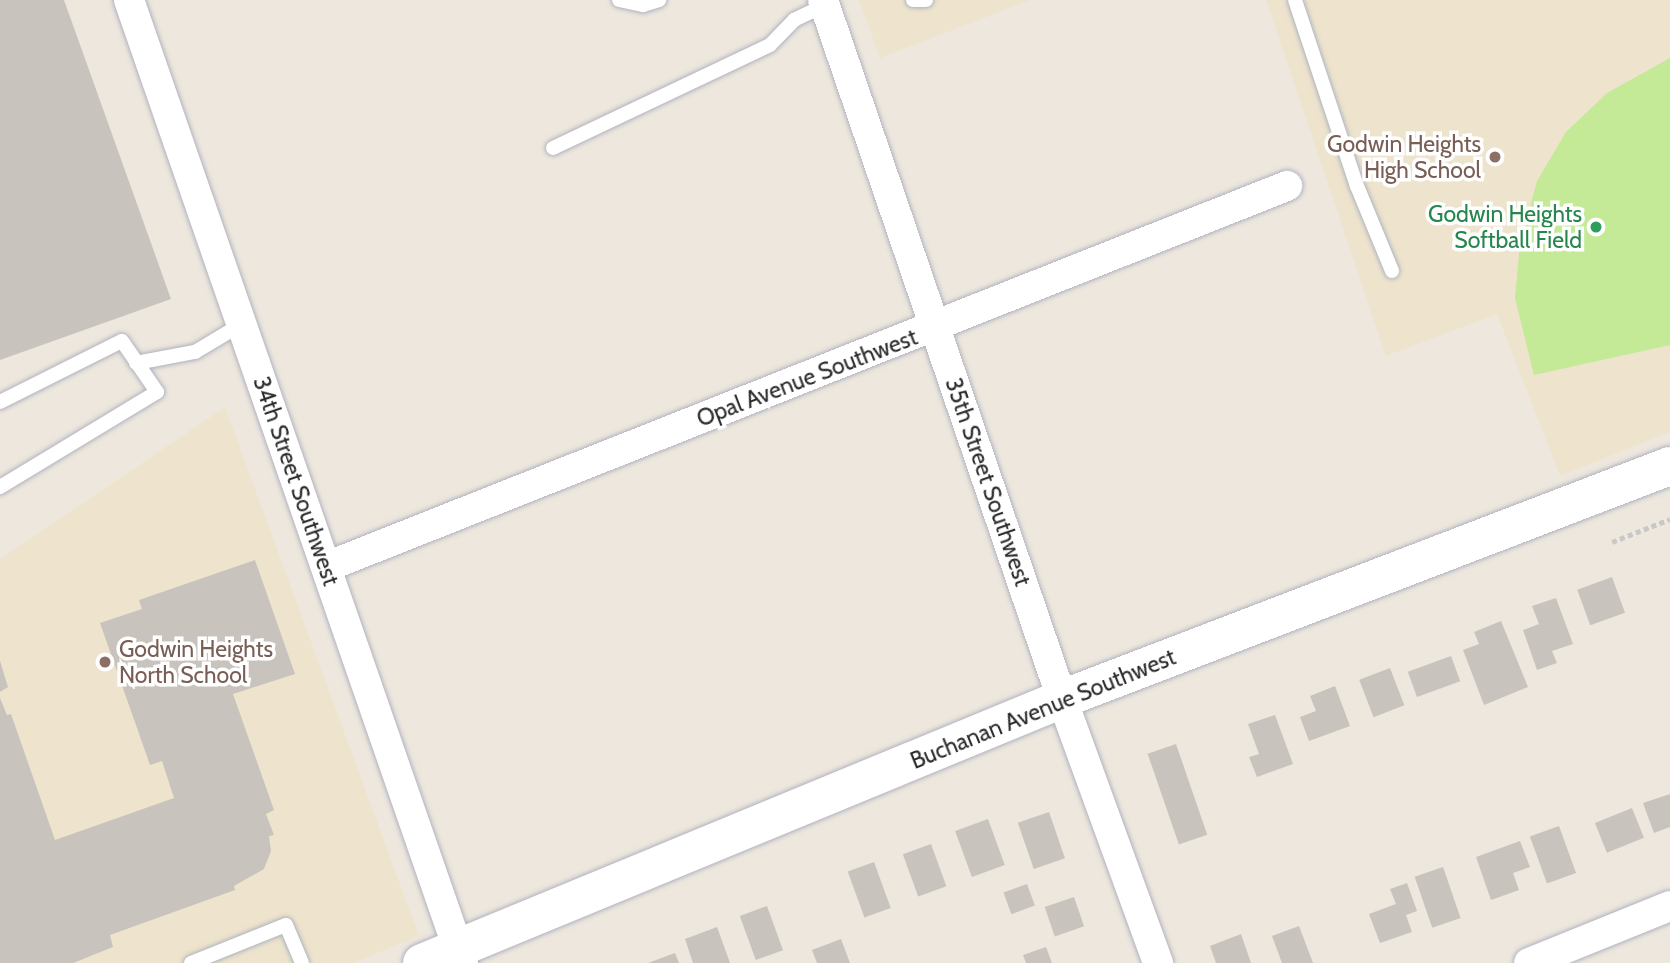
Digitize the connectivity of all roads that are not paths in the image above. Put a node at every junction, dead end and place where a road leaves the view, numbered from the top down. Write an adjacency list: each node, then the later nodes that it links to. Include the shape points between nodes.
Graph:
1 (129, 0): 9 (street, 34th Street Southwest)
2 (619, 0): 3 (lane, via 643,5)
3 (659, 0)
4 (1295, 0): 8 (lane, via 1357,186)
5 (824, 3): 6 (lane, via 794,20 770,45); 10 (street, 35th Street Southwest)
6 (553, 148)
7 (1287, 186): 10 (street, Opal Avenue Southwest)
8 (1392, 271)
9 (242, 324): 11 (lane, via 195,352); 15 (street, 34th Street Southwest)
10 (936, 327): 15 (street, Opal Avenue Southwest); 16 (street, 35th Street Southwest)
11 (136, 363): 12 (lane, via 122,341); 14 (lane, via 157,392)
12 (0, 402)
13 (1670, 466): 16 (street, Buchanan Avenue Southwest)
14 (0, 487)
15 (326, 567): 18 (street, 34th Street Southwest)
16 (1062, 699): 18 (street, Buchanan Avenue Southwest); 22 (street, 35th Street Southwest)
17 (1670, 906): 23 (street)
18 (460, 956): 21 (street, Buchanan Avenue Southwest)
19 (191, 963): 20 (lane, via 286,925)
20 (302, 963)
21 (422, 963)
22 (1158, 963)
23 (1529, 963)

